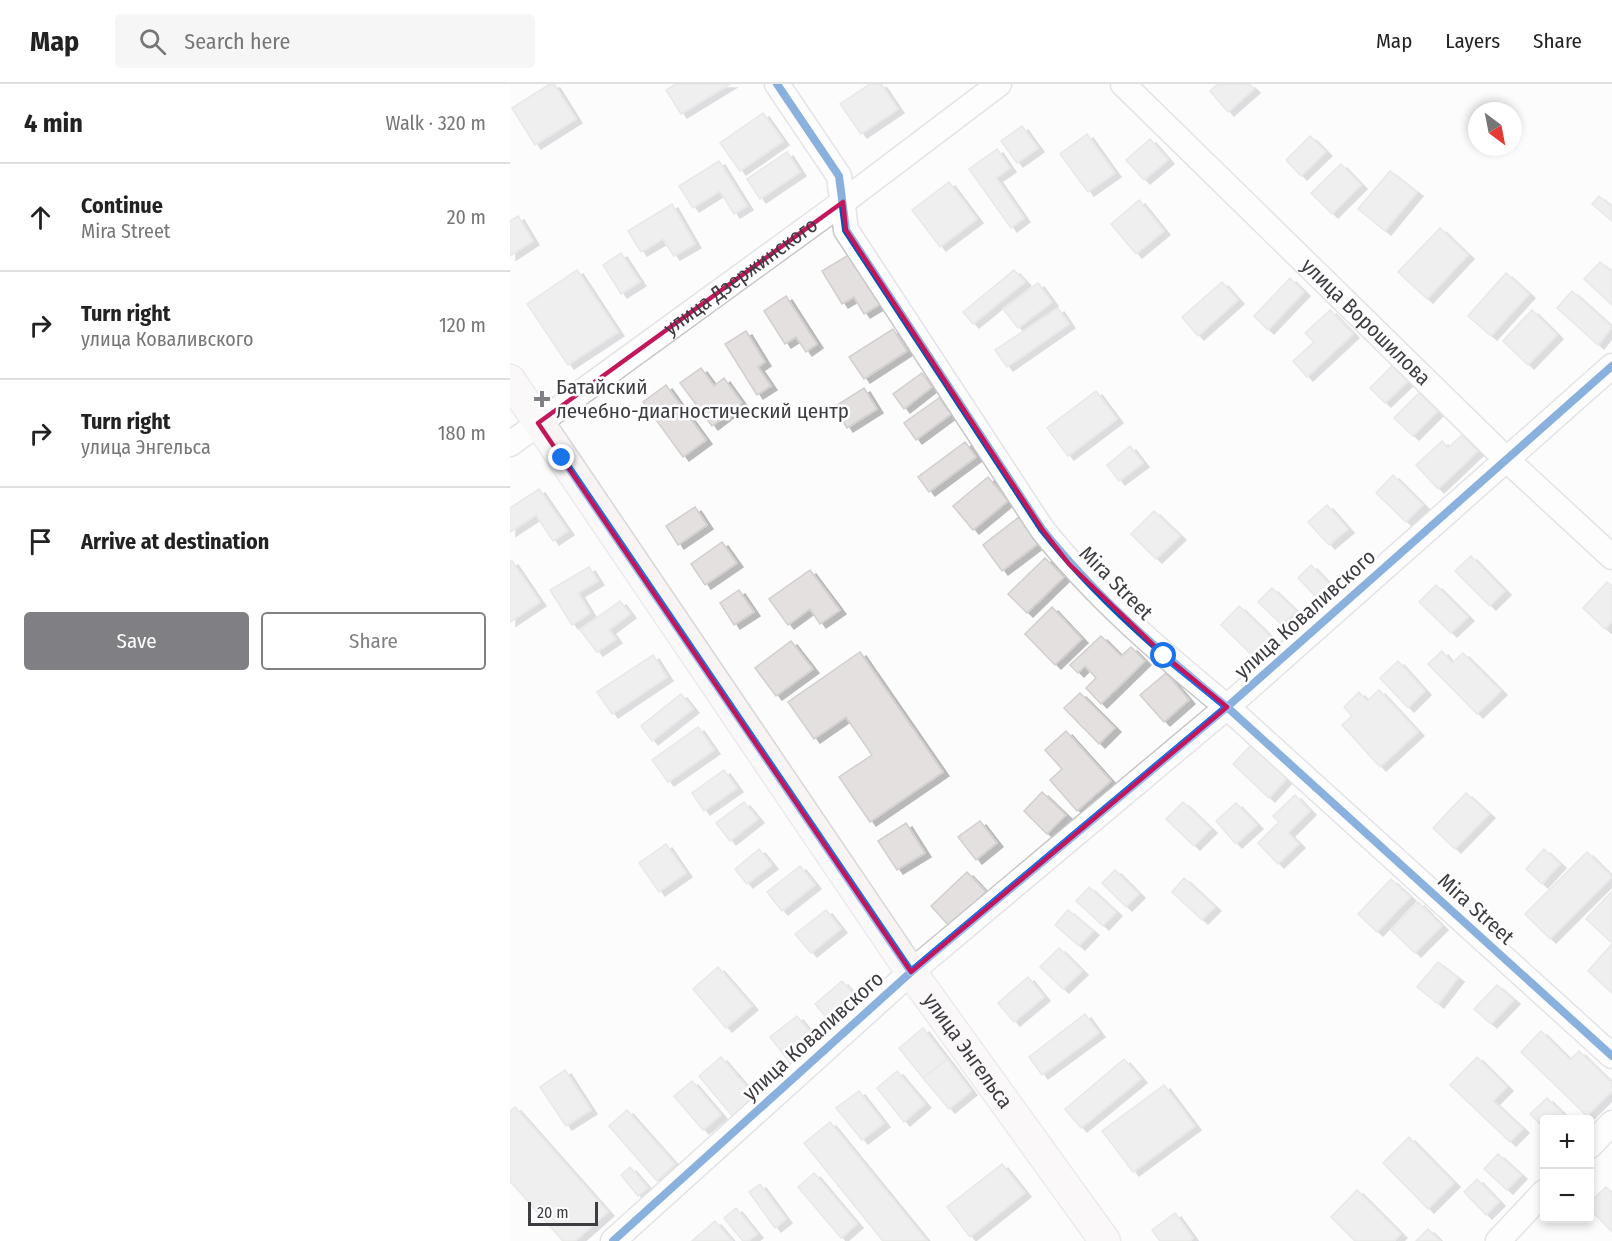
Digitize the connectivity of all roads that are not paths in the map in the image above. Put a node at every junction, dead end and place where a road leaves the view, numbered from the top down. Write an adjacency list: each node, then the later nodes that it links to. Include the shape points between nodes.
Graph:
1 (777, 84): 4 (street, Mira Street, via 839,176)
2 (999, 84): 4 (street, улица Дзержинского)
3 (1123, 84): 9 (street, улица Ворошилова)
4 (843, 202): 7 (street, улица Дзержинского); 11 (street, Mira Street, via 846,230 1042,529 1069,564 1156,648)
5 (1612, 366): 9 (street, улица Коваливского)
6 (510, 380): 7 (main road, улица Энгельса)
7 (538, 423): 8 (street, улица Дзержинского); 12 (main road, улица Энгельса)
8 (510, 444)
9 (1506, 459): 10 (street, улица Ворошилова); 11 (street, улица Коваливского)
10 (1612, 557)
11 (1227, 707): 12 (street, улица Коваливского); 13 (street, Mira Street)
12 (911, 972): 17 (street, улица Коваливского); 18 (main road, улица Энгельса)
13 (1612, 1056)
14 (1612, 1123): 15 (street)
15 (1594, 1142)
16 (1540, 1197): 19 (street)
17 (612, 1241)
18 (1105, 1241)
19 (1498, 1241)

